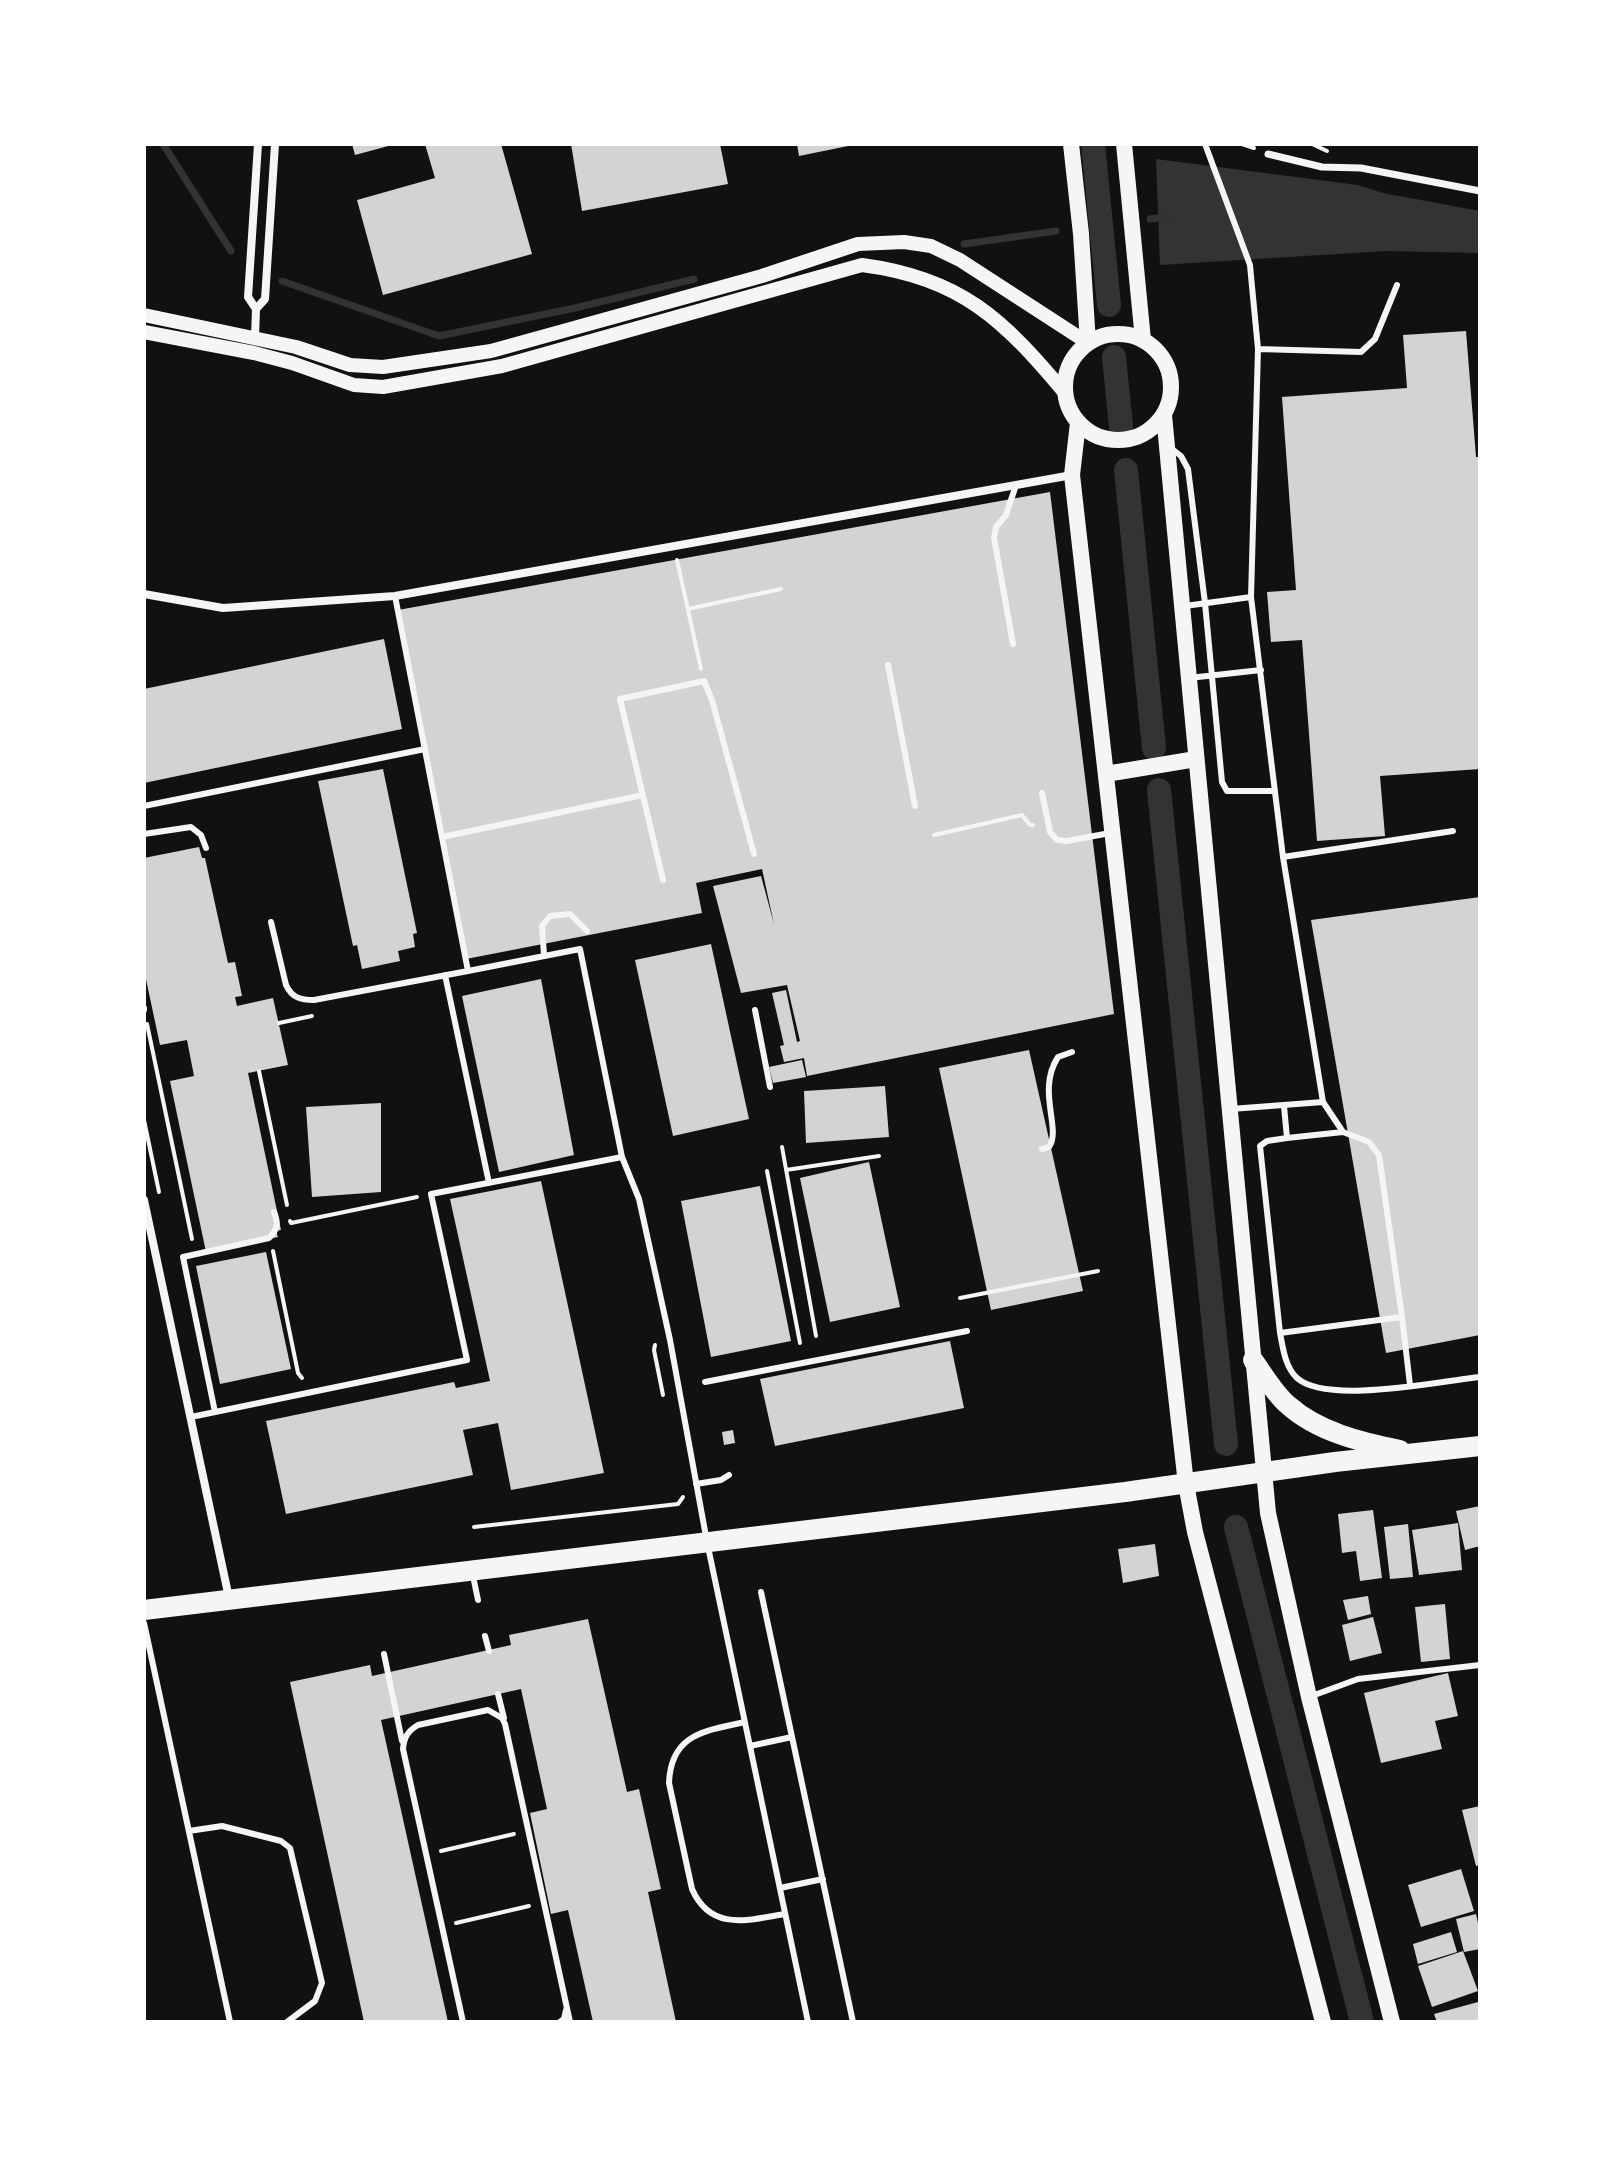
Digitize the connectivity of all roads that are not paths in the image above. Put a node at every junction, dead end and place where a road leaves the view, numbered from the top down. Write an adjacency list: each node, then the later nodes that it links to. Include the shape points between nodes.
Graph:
1 (258, 144): 11 (street, via 248,297)
2 (275, 144): 11 (street, via 265,299)
3 (1071, 144): 16 (main road)
4 (1124, 144): 15 (main road)
5 (1205, 144): 17 (lane, via 1250,265)
6 (1268, 154): 7 (street)
7 (1480, 191)
8 (858, 244): 9 (street); 14 (street, via 762,276 476,353 365,367); 16 (street, via 931,246)
9 (862, 265): 18 (street, via 502,366 383,387 354,385); 19 (street, via 921,276 983,308)
10 (1397, 285): 17 (lane, via 1375,339 1361,352)
11 (256, 309): 14 (street)
12 (144, 315): 14 (street)
13 (144, 332): 18 (street)
14 (255, 337): 18 (street)
15 (1136, 338): 16 (main road); 20 (main road, via 1157,351 1166,365 1171,382)
16 (1094, 340): 19 (main road, via 1069,365)
17 (1258, 349): 27 (lane)
18 (254, 353)
19 (1065, 393): 21 (main road)
20 (1164, 415): 21 (main road, via 1139,437 1123,441 1091,434); 22 (main road)
21 (1078, 423): 23 (main road)
22 (1165, 443): 28 (lane, via 1188,469); 29 (main road)
23 (1072, 475): 24 (street); 36 (main road)
24 (1016, 485): 26 (street); 30 (lane, via 994,538)
25 (144, 594): 26 (street, via 223,608)
26 (395, 596): 34 (lane)
27 (1251, 597): 28 (lane); 32 (lane)
28 (1205, 603): 29 (lane); 37 (lane, via 1222,782 1227,791)
29 (1182, 607): 33 (main road)
30 (1013, 644)
31 (888, 665): 41 (lane)
32 (1261, 670): 33 (lane); 37 (lane)
33 (1189, 678): 35 (main road)
34 (425, 749): 40 (lane); 45 (lane)
35 (1196, 759): 36 (main road); 60 (main road)
36 (1106, 774): 43 (main road)
37 (1275, 791): 48 (lane)
38 (1042, 793): 43 (lane, via 1050,832 1062,842)
39 (643, 795): 45 (lane); 47 (lane, via 620,699 704,681); 49 (lane)
40 (144, 806)
41 (915, 806)
42 (1453, 831): 48 (lane)
43 (1112, 833): 82 (main road)
44 (144, 834): 46 (lane, via 191,827)
45 (442, 837): 53 (lane)
46 (206, 848)
47 (754, 854)
48 (1283, 857): 58 (lane)
49 (663, 880)
50 (271, 922): 54 (lane, via 286,985 301,999)
51 (587, 931): 52 (lane, via 570,914 550,916 542,926)
52 (544, 955): 53 (lane); 64 (lane, via 580,949)
53 (468, 971): 54 (lane)
54 (445, 975): 65 (lane)
55 (755, 1010): 57 (lane)
56 (1072, 1052): 63 (lane, via 1058,1057 1049,1077 1054,1134 1049,1147)
57 (770, 1087)
58 (1323, 1102): 59 (lane); 61 (lane)
59 (1284, 1106): 60 (lane); 62 (lane)
60 (1229, 1109): 71 (main road)
61 (1343, 1132): 62 (lane); 68 (lane, via 1369,1142 1379,1155)
62 (1287, 1138): 70 (lane, via 1260,1146)
63 (1042, 1149)
64 (622, 1157): 65 (lane); 81 (lane, via 639,1199)
65 (489, 1183): 75 (lane, via 431,1194 467,1360)
66 (144, 1200): 76 (street)
67 (274, 1212): 75 (lane, via 277,1228 269,1238 183,1257)
68 (1402, 1317): 70 (lane); 74 (lane)
69 (967, 1331): 73 (lane)
70 (1280, 1333): 74 (lane, via 1286,1362 1296,1378 1315,1389 1342,1392)
71 (1253, 1360): 78 (main road, via 1302,1416 1341,1434); 80 (main road)
72 (1480, 1377): 74 (lane)
73 (705, 1382)
74 (1410, 1385)
75 (215, 1412): 76 (lane)
76 (191, 1417): 86 (street)
77 (1480, 1446): 78 (main road)
78 (1419, 1453): 80 (main road)
79 (729, 1475): 81 (lane)
80 (1253, 1475): 82 (main road); 95 (main road, via 1268,1513)
81 (696, 1484): 83 (lane)
82 (1186, 1484): 83 (main road); 113 (main road)
83 (707, 1542): 84 (main road); 96 (lane)
84 (471, 1570): 86 (main road); 87 (lane)
85 (761, 1592): 98 (lane)
86 (230, 1599): 88 (main road)
87 (478, 1600)
88 (144, 1610)
89 (144, 1623): 101 (lane)
90 (485, 1636): 91 (lane)
91 (489, 1651)
92 (384, 1654): 100 (lane)
93 (1480, 1665): 95 (lane, via 1358,1679)
94 (498, 1694): 97 (lane)
95 (1309, 1697): 114 (main road)
96 (745, 1722): 99 (lane); 104 (lane, via 691,1737 674,1756 669,1783 697,1902 728,1920)
97 (505, 1724): 100 (lane, via 488,1710 418,1725 410,1729); 105 (lane)
98 (792, 1737): 99 (lane); 102 (lane)
99 (750, 1746): 103 (lane)
100 (403, 1749): 108 (lane)
101 (189, 1831): 106 (lane); 107 (lane, via 222,1826 290,1848 322,1983 315,2001)
102 (823, 1879): 103 (lane); 112 (lane)
103 (780, 1888): 104 (lane)
104 (785, 1914): 111 (lane)
105 (567, 2006): 109 (lane); 110 (lane)
106 (230, 2022)
107 (287, 2022)
108 (463, 2022)
109 (560, 2022)
110 (570, 2022)
111 (808, 2022)
112 (853, 2022)
113 (1323, 2022)
114 (1392, 2022)

